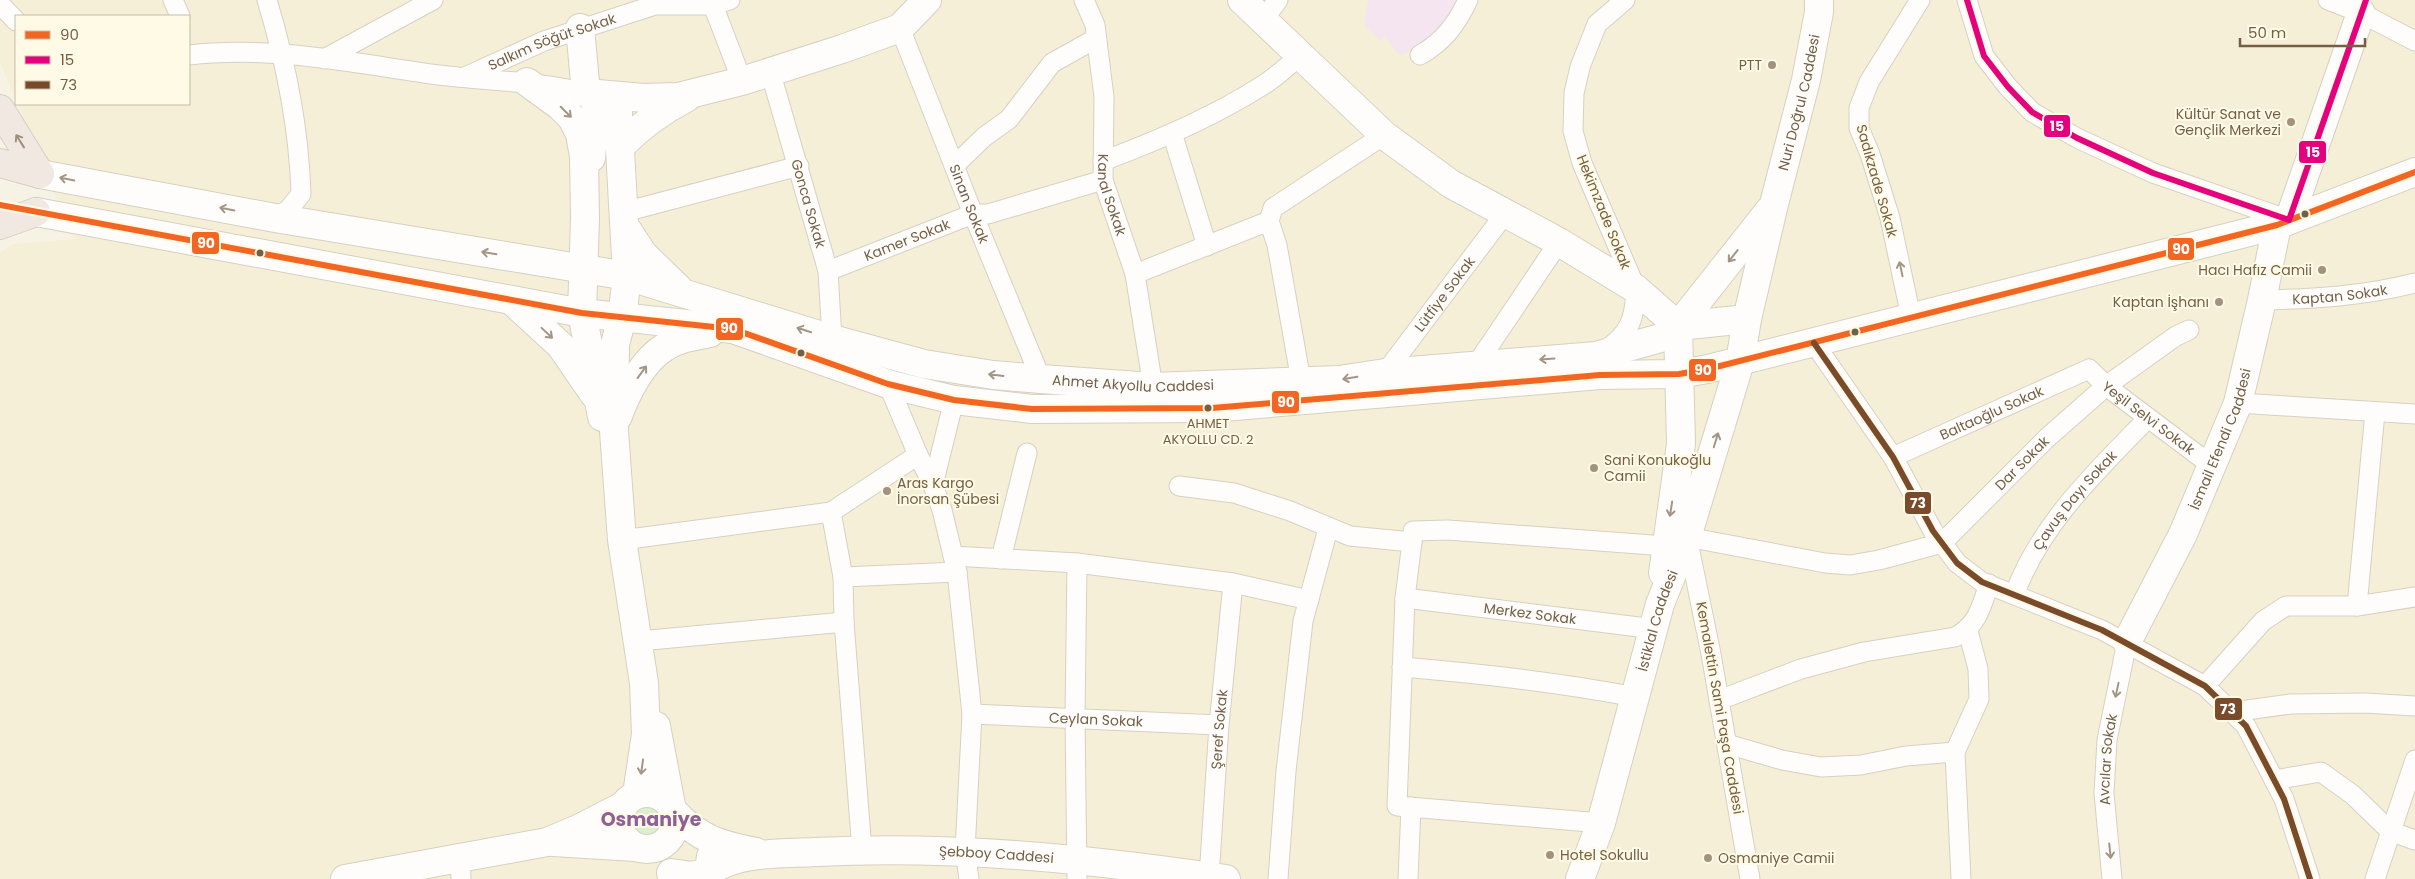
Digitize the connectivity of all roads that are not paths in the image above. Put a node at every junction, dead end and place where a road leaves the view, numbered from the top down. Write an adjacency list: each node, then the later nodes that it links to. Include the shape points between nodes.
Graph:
1 (173, 0): 18 (street)
2 (267, 0): 25 (street)
3 (433, 0): 28 (street)
4 (927, 0): 21 (main road)
5 (1084, 0): 22 (street, Kanal Sokak, via 1095,24)
6 (1242, 0): 17 (main road)
7 (1468, 0): 26 (street, via 1458,20 1438,44)
8 (1625, 0): 67 (street, Hekimzade Sokak, via 1597,24 1576,84 1573,131 1582,163)
9 (1819, 0): 47 (main road, Nuri Doğrul Caddesi, via 1806,80)
10 (1920, 0): 72 (street, Sadıkzade Sokak, one-way to 10, via 1890,218 1859,128 1859,108 1869,82)
11 (1967, 0): 56 (street, via 1984,56 2032,112 2077,138 2177,183)
12 (2328, 0): 16 (street)
13 (692, 3): 14 (street, Salkım Söğüt Sokak); 20 (street, Salkım Söğüt Sokak, via 655,5)
14 (721, 3): 31 (street)
15 (0, 4): 19 (street)
16 (2364, 6): 23 (street); 56 (main road, İsmail Efendi Caddesi)
17 (1271, 10): 27 (main road)
18 (180, 15)
19 (15, 19)
20 (580, 28): 30 (street, Salkım Söğüt Sokak); 34 (main road)
21 (900, 28): 29 (main road); 41 (street, Sinan Sokak)
22 (1096, 39): 39 (street, Kanal Sokak, via 1104,97); 41 (street, via 1052,63 1009,119 984,137)
23 (2415, 41)
24 (190, 50): 25 (street)
25 (283, 53): 28 (street); 46 (street, via 300,156)
26 (1420, 55)
27 (1300, 56): 36 (street, via 1262,86); 37 (main road)
28 (324, 59): 30 (street)
29 (770, 71): 31 (main road); 42 (street, Gonca Sokak)
30 (464, 78): 32 (street)
31 (742, 81): 33 (main road)
32 (527, 82): 34 (street); 53 (main road, one-way to 53, via 560,106 572,118 580,134 584,156)
33 (697, 92): 34 (main road, via 678,97); 38 (main road, via 639,127)
34 (600, 95): 38 (main road); 53 (main road)
35 (0, 109): 44 (highway, one-way to 35)
36 (1172, 133): 39 (street); 60 (street)
37 (1384, 135): 51 (main road, via 1451,184); 55 (street, via 1273,208)
38 (621, 146): 54 (main road)
39 (1103, 161): 45 (street, Kanal Sokak)
40 (0, 163): 44 (highway)
41 (956, 165): 50 (street, Sinan Sokak)
42 (799, 166): 54 (street); 63 (street, Gonca Sokak)
43 (2415, 172): 56 (main road)
44 (40, 174): 52 (main road, Ahmet Akyollu Caddesi, one-way to 44)
45 (1103, 180): 50 (street, Kamer Sokak, via 988,214); 64 (street, Kanal Sokak)
46 (301, 194): 52 (street, via 289,209); 57 (street, via 305,210)
47 (1774, 204): 74 (main road, Nuri Doğrul Caddesi); 75 (main road, Nuri Doğrul Caddesi, one-way to 75)
48 (0, 205): 49 (highway)
49 (36, 212): 58 (highway); 69 (main road)
50 (973, 214): 63 (street, Kamer Sokak); 86 (street, Sinan Sokak)
51 (1504, 214): 59 (main road); 84 (street, Lütfiye Sokak)
52 (275, 218): 57 (main road, Ahmet Akyollu Caddesi)
53 (585, 218): 61 (main road, via 554,253); 62 (main road)
54 (625, 220): 65 (main road); 68 (main road, via 643,254)
55 (1269, 221): 60 (street); 87 (street, via 1278,246)
56 (2283, 222): 70 (main road, İsmail Efendi Caddesi); 72 (main road)
57 (314, 224): 61 (main road, Ahmet Akyollu Caddesi, one-way to 57)
58 (0, 226)
59 (1558, 242): 67 (main road); 81 (street)
60 (1207, 246): 64 (street)
61 (537, 261): 62 (main road, Ahmet Akyollu Caddesi)
62 (583, 268): 65 (main road, Ahmet Akyollu Caddesi); 71 (main road)
63 (828, 271): 78 (street, Gonca Sokak)
64 (1136, 274): 90 (street, Kanal Sokak)
65 (627, 276): 68 (main road, Ahmet Akyollu Caddesi); 73 (main road)
66 (2415, 284): 70 (street, Kaptan Sokak, via 2324,299)
67 (1636, 289): 75 (main road); 82 (street, via 1635,312 1628,329)
68 (681, 291): 78 (main road, Ahmet Akyollu Caddesi, one-way to 68)
69 (511, 300): 71 (main road, Ahmet Akyollu Caddesi); 92 (main road, one-way to 92, via 561,346)
70 (2262, 300): 93 (main road, İsmail Efendi Caddesi)
71 (582, 313): 73 (main road, Ahmet Akyollu Caddesi); 92 (main road)
72 (1910, 317): 79 (main road)
73 (622, 318): 76 (main road, Ahmet Akyollu Caddesi); 97 (main road, via 615,344)
74 (1747, 319): 75 (main road); 80 (main road, Nuri Doğrul Caddesi)
75 (1678, 326): 82 (main road, via 1664,337); 85 (main road)
76 (733, 329): 88 (main road, Ahmet Akyollu Caddesi); 97 (main road, one-way to 76, via 624,399 649,362 664,347 686,337)
77 (2188, 330): 89 (street, Dar Sokak)
78 (832, 339): 86 (main road, Ahmet Akyollu Caddesi, one-way to 78, via 924,364)
79 (1814, 343): 80 (main road); 101 (street)
80 (1740, 362): 85 (main road); 110 (main road, İstiklal Caddesi, one-way to 80)
81 (1476, 365): 82 (main road, Ahmet Akyollu Caddesi, one-way to 81); 84 (main road, Ahmet Akyollu Caddesi)
82 (1598, 366): 85 (main road); 91 (main road, Ahmet Akyollu Caddesi, via 1212,408 1032,409); 98 (main road, via 1657,392 1672,409)
83 (2089, 369): 89 (street, Yeşil Selvi Sokak); 101 (street, Baltaoğlu Sokak)
84 (1385, 373): 87 (main road, Ahmet Akyollu Caddesi, one-way to 87, via 1339,380)
85 (1679, 374): 98 (main road)
86 (1041, 379): 90 (main road, Ahmet Akyollu Caddesi)
87 (1301, 381): 90 (main road, Ahmet Akyollu Caddesi)
88 (888, 384): 91 (main road, Ahmet Akyollu Caddesi); 99 (street)
89 (2106, 386): 96 (street, Yeşil Selvi Sokak); 111 (street, Dar Sokak, via 2047,438)
90 (1153, 387)
91 (954, 400): 103 (street)
92 (599, 402): 105 (main road)
93 (2238, 403): 94 (street); 102 (main road, İsmail Efendi Caddesi)
94 (2375, 412): 95 (street); 122 (street)
95 (2415, 414)
96 (2148, 418): 102 (street, Yeşil Selvi Sokak); 118 (street, Çavuş Dayı Sokak, via 2052,523)
97 (614, 430): 105 (main road)
98 (1681, 444): 110 (main road, one-way to 110)
99 (918, 454): 103 (street); 106 (street)
100 (1027, 454): 112 (street)
101 (1893, 458): 111 (street)
102 (2211, 464): 127 (main road, İsmail Efendi Caddesi, via 2183,534)
103 (933, 485): 114 (street)
104 (1178, 486): 107 (street, via 1234,493 1290,511)
105 (619, 509): 108 (main road)
106 (831, 512): 108 (street); 115 (street)
107 (1328, 529): 109 (street, via 1350,536); 121 (street)
108 (622, 540): 126 (main road)
109 (1412, 542): 110 (street, via 1413,531 1448,530); 120 (street)
110 (1676, 542): 111 (street, via 1850,565); 123 (main road, İstiklal Caddesi); 132 (street, Kemalettin Sami Paşa Caddesi)
111 (1942, 543): 117 (street, via 1957,562)
112 (1001, 559): 113 (street); 114 (street)
113 (1077, 563): 116 (street); 136 (street)
114 (955, 564): 115 (street); 135 (street)
115 (843, 577): 124 (street)
116 (1233, 583): 121 (street); 137 (street, Şeref Sokak)
117 (1989, 584): 118 (street); 125 (street, via 1978,616)
118 (2015, 594): 127 (street)
119 (2415, 596): 122 (street)
120 (1405, 598): 123 (street, Merkez Sokak); 128 (street)
121 (1309, 600): 163 (street, via 1303,621 1286,771)
122 (2357, 606): 130 (street, via 2286,606 2263,621)
123 (1657, 617): 131 (main road, İstiklal Caddesi)
124 (844, 622): 126 (street); 151 (street)
125 (1968, 630): 132 (street, via 1955,637 1864,652 1801,669); 139 (street, via 1978,669 1979,699)
126 (639, 641): 129 (main road)
127 (2127, 642): 130 (street); 168 (street, Avcılar Sokak, one-way to 168, via 2107,740 2104,793)
128 (1402, 667): 131 (street, via 1515,677); 143 (street, via 1397,806)
129 (644, 683): 142 (main road, one-way to 142, via 646,734); 144 (main road, via 654,713)
130 (2205, 686): 134 (street)
131 (1635, 697): 145 (main road, İstiklal Caddesi)
132 (1719, 700): 138 (street, Kemalettin Sami Paşa Caddesi)
133 (2415, 706): 134 (street, via 2290,704)
134 (2233, 712): 141 (street, via 2246,726)
135 (972, 714): 136 (street, Ceylan Sokak); 152 (street)
136 (1075, 718): 137 (street, Ceylan Sokak); 155 (street)
137 (1219, 725): 159 (street, Şeref Sokak)
138 (1727, 744): 139 (street, via 1821,767); 166 (street, Kemalettin Sami Paşa Caddesi)
139 (1955, 752): 167 (street)
140 (2415, 760): 146 (street)
141 (2274, 780): 146 (street, via 2321,772 2353,795); 169 (street, via 2284,799)
142 (630, 800): 144 (main road, via 656,794); 149 (main road); 150 (main road, via 619,815 619,825 622,834)
143 (1411, 807): 145 (street); 164 (street)
144 (673, 809): 147 (main road, via 687,827); 150 (main road, via 676,822 669,840 654,849)
145 (1601, 823): 165 (main road, İstiklal Caddesi)
146 (2390, 830): 148 (street); 170 (street)
147 (703, 837): 153 (main road, via 722,845); 158 (main road, via 712,860)
148 (2415, 840)
149 (547, 842): 150 (main road); 154 (main road)
150 (640, 848): 157 (main road)
151 (862, 850): 152 (main road, Şebboy Caddesi); 153 (main road, Şebboy Caddesi)
152 (965, 851): 155 (main road, Şebboy Caddesi); 161 (street); 162 (street)
153 (765, 854): 158 (main road, via 721,863)
154 (461, 869): 160 (main road)
155 (1077, 869): 156 (main road, Şebboy Caddesi)
156 (1138, 873): 159 (main road, Şebboy Caddesi)
157 (673, 876): 158 (main road)
158 (709, 876)
159 (1217, 878)
160 (345, 879)
161 (958, 879)
162 (969, 879)
163 (1278, 879)
164 (1408, 879)
165 (1580, 879)
166 (1750, 879)
167 (1961, 879)
168 (2112, 879)
169 (2310, 879)
170 (2375, 879)

